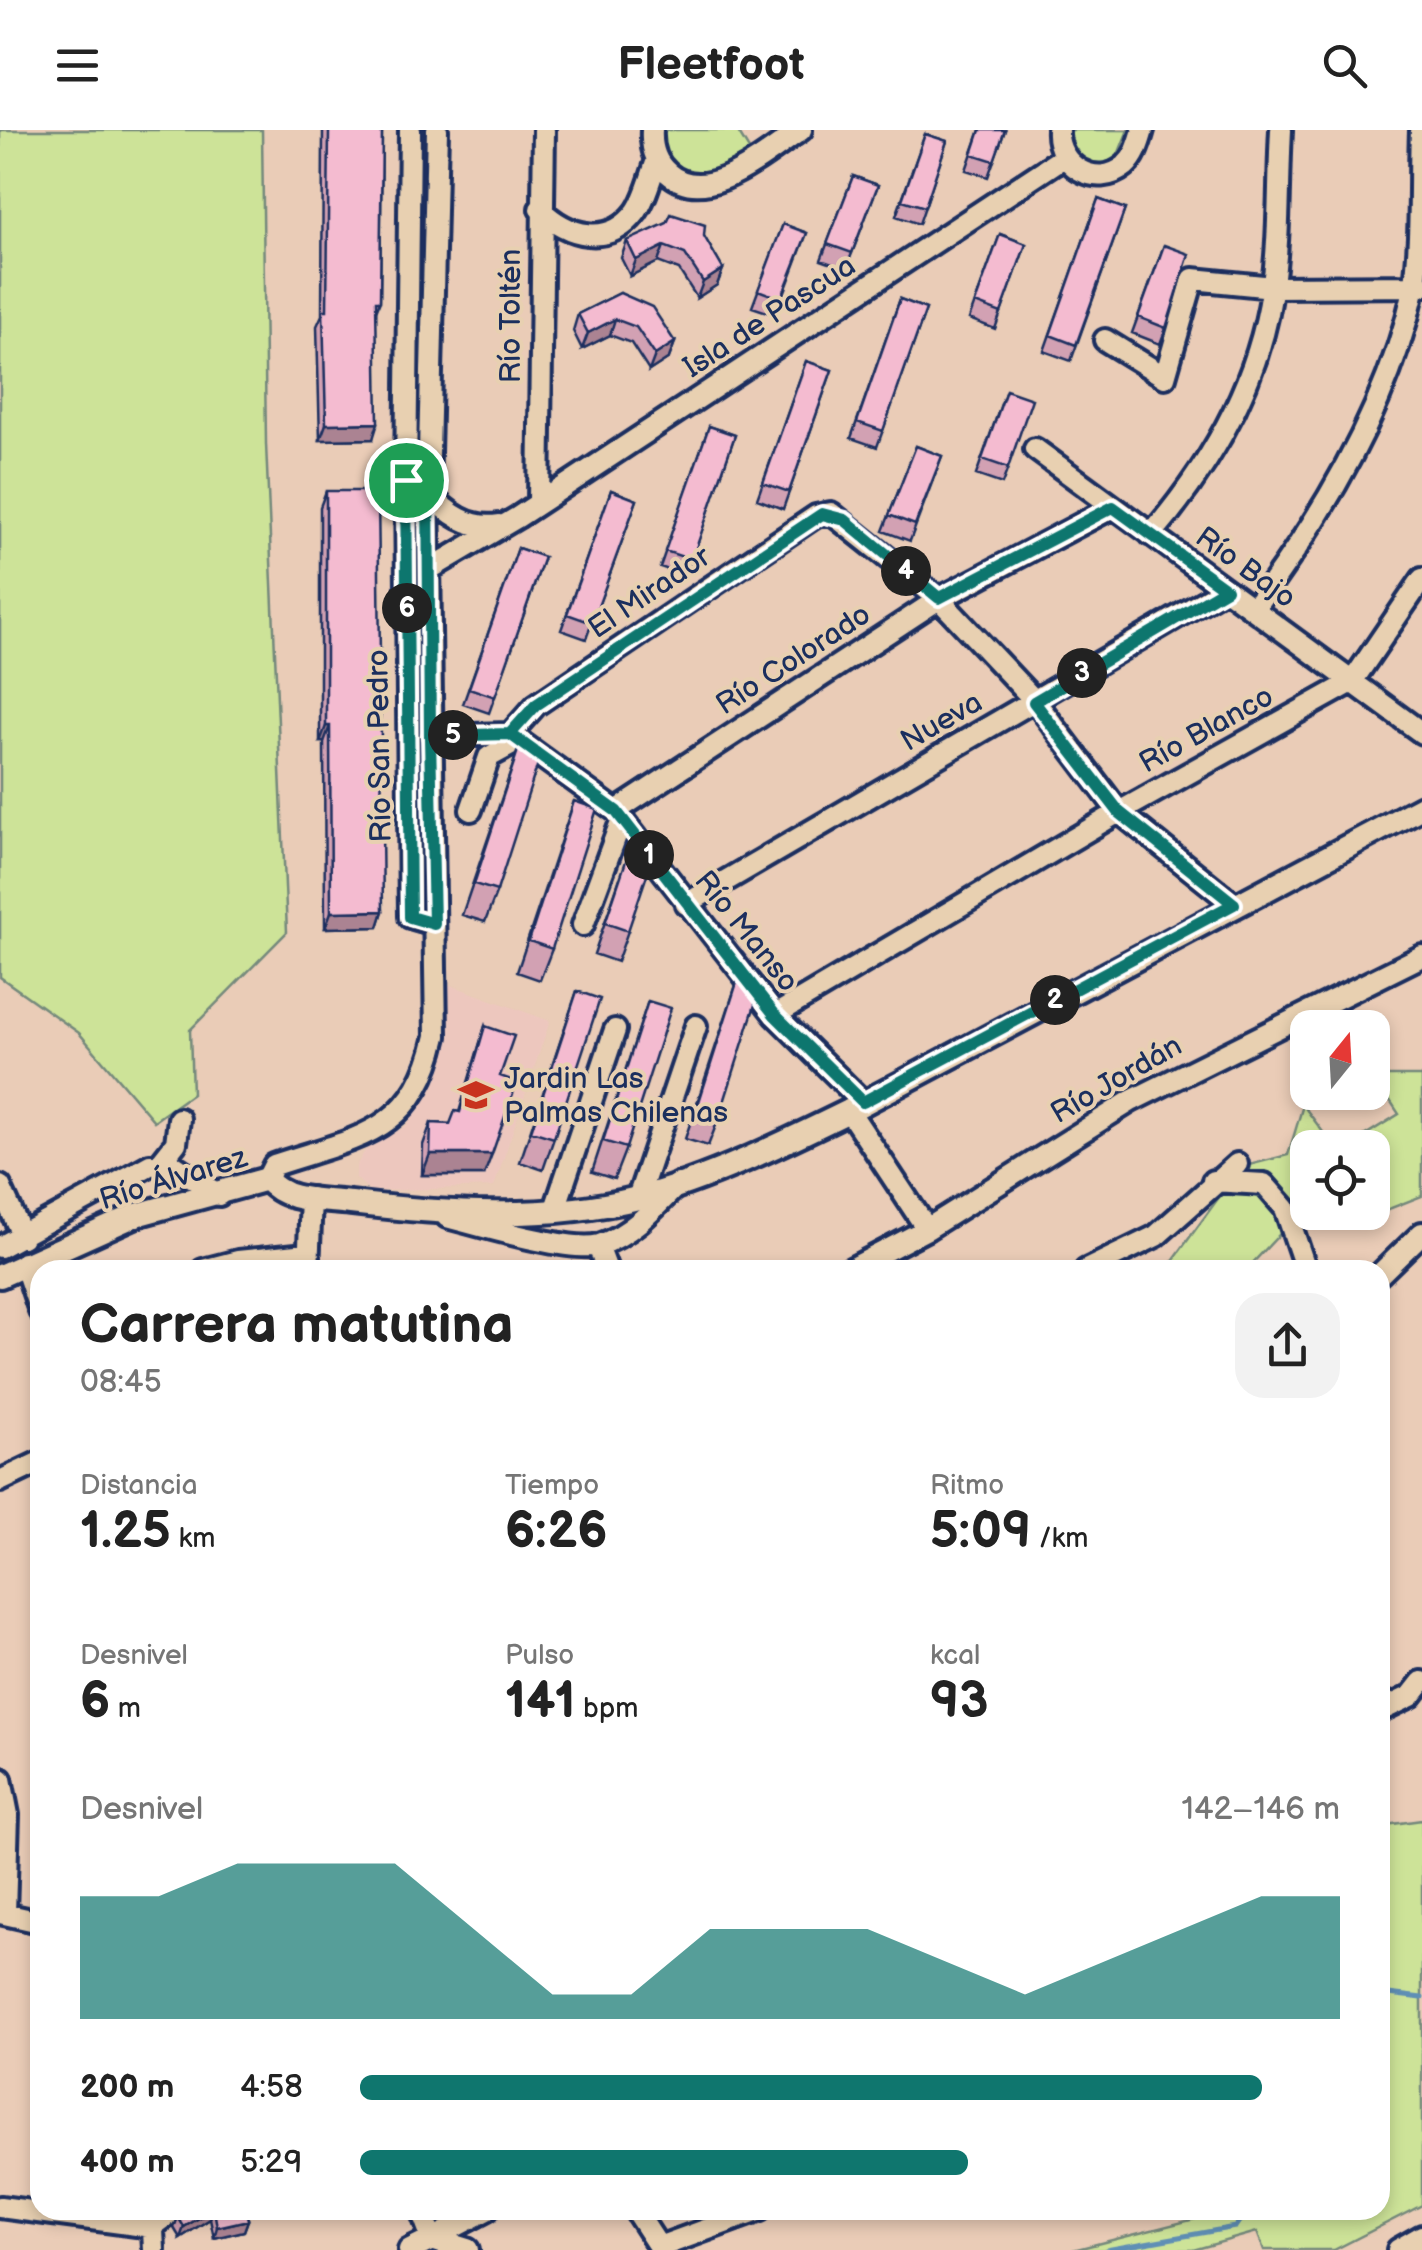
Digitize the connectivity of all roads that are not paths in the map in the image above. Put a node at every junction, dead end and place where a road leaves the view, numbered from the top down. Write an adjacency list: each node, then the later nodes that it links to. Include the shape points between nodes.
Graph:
1 (410, 130): 17 (street, Río San Pedro)
2 (437, 130): 18 (street, Río San Pedro)
3 (544, 130): 12 (street, Río Toltén)
4 (652, 130): 11 (street)
5 (801, 130): 11 (street, via 705,186 682,183)
6 (1058, 130): 10 (street)
7 (1143, 130): 10 (street, via 1134,155 1112,173 1087,174)
8 (1280, 130): 14 (street)
9 (1421, 130): 13 (street)
10 (1064, 156): 19 (street, Isla de Pascua)
11 (657, 160): 12 (street, via 638,210 604,233 582,236)
12 (540, 209): 19 (street, Río Toltén)
13 (1418, 286): 14 (street); 27 (street, via 1352,453)
14 (1272, 287): 15 (street, via 1194,279 1165,377); 22 (street, via 1259,346 1231,418)
15 (1106, 340)
16 (1034, 448): 20 (street, Río Bajo)
17 (406, 480): 18 (street); 39 (street, Río San Pedro, via 410,917)
18 (428, 487): 21 (street, via 461,520); 23 (street, Río San Pedro)
19 (539, 502): 21 (street, Isla de Pascua)
20 (1113, 507): 22 (street, Río Bajo); 26 (street, Río Colorado)
21 (506, 524): 23 (street, Isla de Pascua)
22 (1151, 535): 25 (street, Río Bajo)
23 (430, 569): 31 (street, Río San Pedro)
24 (1422, 578): 28 (street, Río Blanco)
25 (1226, 589): 27 (street, Río Bajo); 29 (street, Nueva)
26 (939, 598): 29 (street); 32 (street, El Mirador, via 831,513 816,516 536,705); 36 (street, Río Colorado)
27 (1253, 610): 28 (street, Río Bajo)
28 (1352, 682): 30 (street, Río Bajo); 35 (street, Río Blanco)
29 (1034, 702): 35 (street); 37 (street, Nueva)
30 (1422, 734)
31 (430, 736): 32 (street); 39 (street, Río San Pedro)
32 (515, 737): 34 (street, El Mirador, via 489,757); 36 (street, Río Manso)
33 (1422, 807): 38 (street, Río Álvarez)
34 (471, 810)
35 (1119, 812): 38 (street); 42 (street, Río Blanco)
36 (619, 815): 37 (street, Río Manso); 40 (street)
37 (686, 904): 42 (street, Río Manso)
38 (1234, 904): 45 (street, Río Álvarez)
39 (434, 924): 49 (street, Río San Pedro, via 436,1036 415,1094 364,1135 274,1164)
40 (583, 925)
41 (1422, 956): 58 (street, Río Jordán, via 1131,1101)
42 (775, 1015): 45 (street, Río Manso)
43 (696, 1026): 55 (street)
44 (615, 1030): 56 (street)
45 (856, 1107): 50 (street, Río Álvarez); 58 (street, Río Manso)
46 (178, 1119): 47 (street, via 176,1143)
47 (161, 1162): 53 (street, via 186,1170); 60 (street)
48 (1237, 1164): 51 (street)
49 (267, 1179): 53 (street, Río Álvarez); 54 (street, Río Álvarez, via 286,1196)
50 (681, 1181): 55 (street, Río Álvarez); 61 (street, Río Álvarez, via 650,1215)
51 (1213, 1182): 67 (street, via 1156,1236); 68 (street, via 1264,1184 1286,1208)
52 (0, 1186): 60 (street)
53 (219, 1195): 63 (street, Río Álvarez, via 136,1215)
54 (311, 1198): 57 (street, Río Álvarez); 64 (street)
55 (638, 1198): 56 (street, Río Álvarez)
56 (555, 1209): 57 (street, Río Álvarez)
57 (426, 1212): 61 (street, Río Álvarez)
58 (927, 1228): 66 (street, Río Jordán)
59 (1422, 1234): 71 (street)
60 (23, 1237): 62 (street)
61 (598, 1246): 65 (street)
62 (0, 1247)
63 (33, 1260)
64 (307, 1260)
65 (604, 1260)
66 (867, 1260)
67 (1107, 1260)
68 (1303, 1260)
69 (30, 1261): 70 (street, Río Álvarez)
70 (24, 1264): 72 (street, Río Álvarez); 73 (street)
71 (1390, 1264)
72 (0, 1276)
73 (30, 1282)
74 (30, 1467): 75 (street)
75 (0, 1481)
76 (1422, 1682): 77 (street)
77 (1390, 1706)
78 (1, 1779): 79 (street, via 8,1815)
79 (2, 1913): 80 (street)
80 (30, 1920)
81 (0, 2207): 82 (street)
82 (30, 2209)
83 (152, 2220): 90 (street)
84 (425, 2220): 89 (street)
85 (468, 2220): 89 (street)
86 (642, 2220): 87 (street, via 659,2247)
87 (733, 2220)
88 (1422, 2237): 93 (street)
89 (432, 2239): 91 (street); 92 (street)
90 (154, 2250)
91 (410, 2250)
92 (467, 2250)
93 (1398, 2250)

